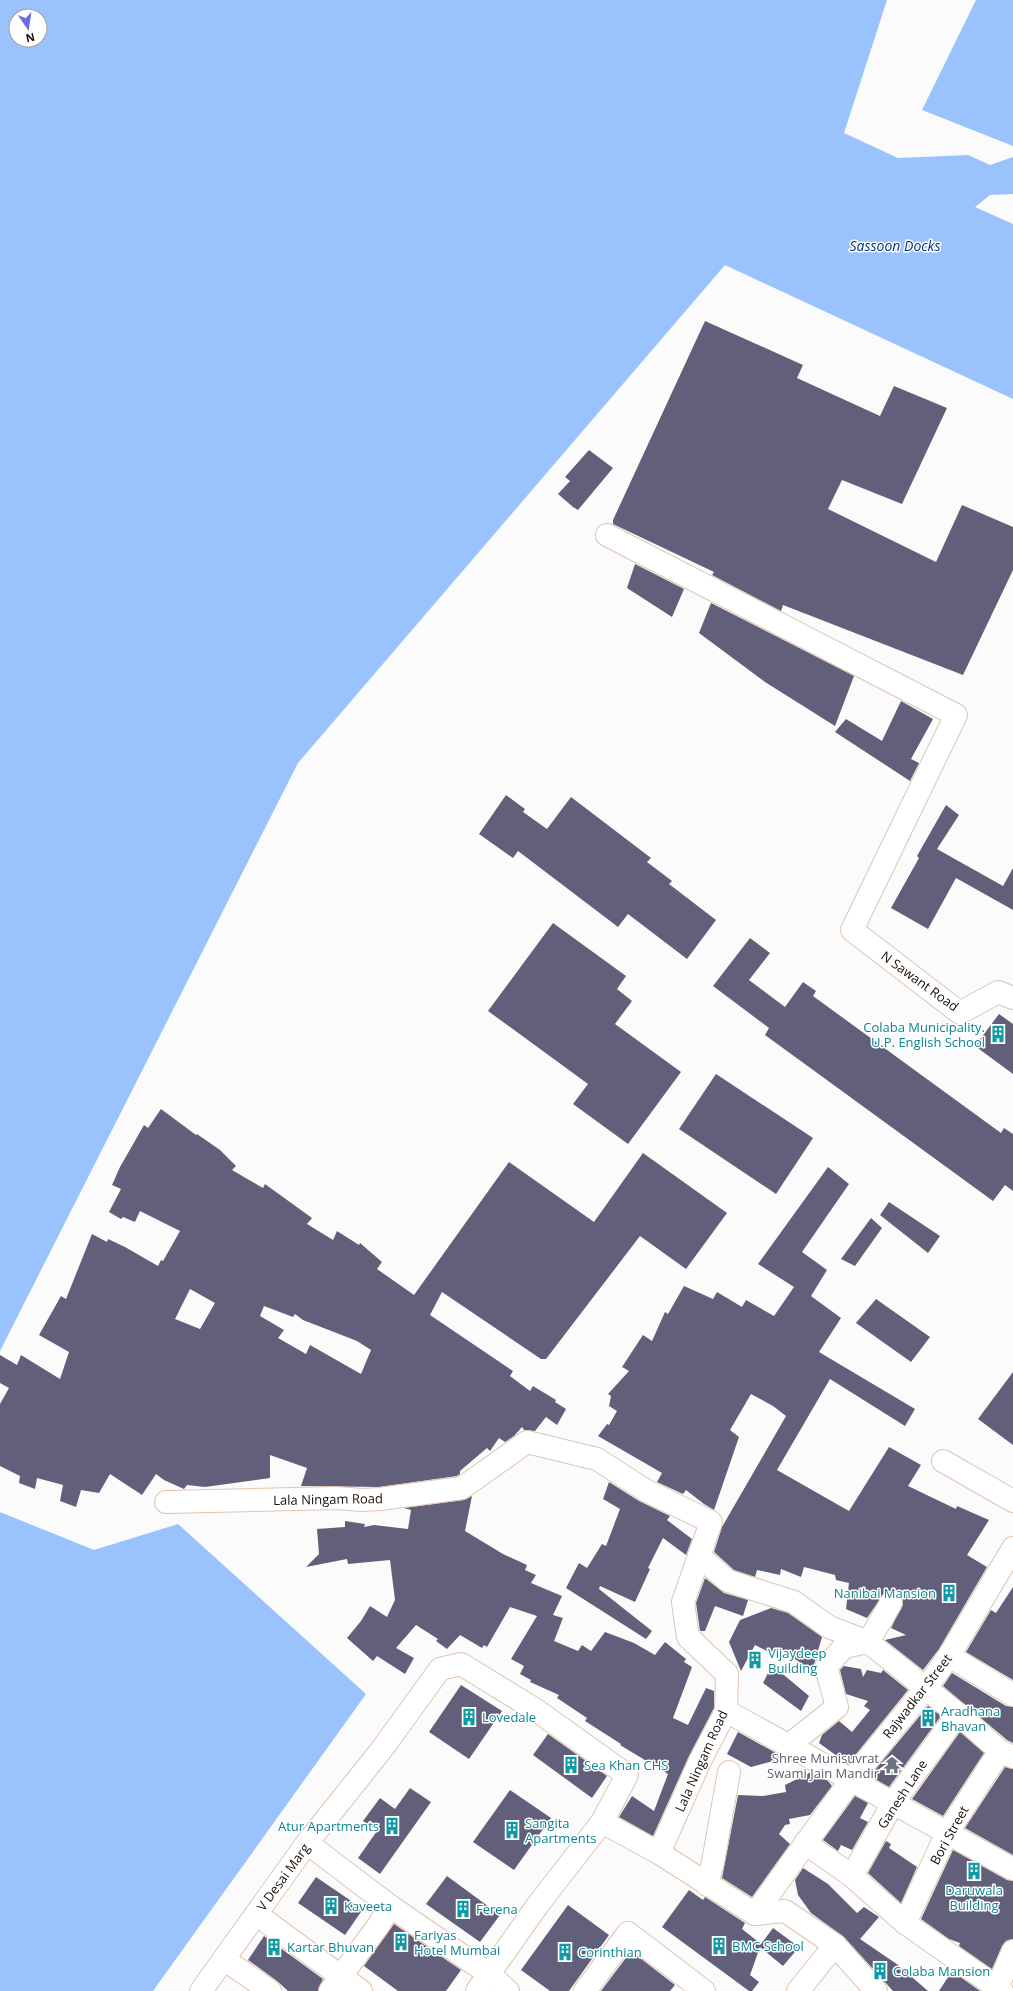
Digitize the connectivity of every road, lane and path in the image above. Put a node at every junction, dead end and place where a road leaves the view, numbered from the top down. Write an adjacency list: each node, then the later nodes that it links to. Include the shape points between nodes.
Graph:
1 (607, 535): 2 (street, N Sawant Road, via 956,715 852,930 960,1013 998,992)
2 (1013, 998)
3 (943, 1461): 4 (street)
4 (1013, 1501)
5 (166, 1502): 7 (street, Lala Ningam Road, via 336,1498 362,1500 462,1488 527,1442 597,1459 645,1490 711,1522)
6 (1013, 1548): 10 (street, Rajwadkar Street)
7 (699, 1556): 9 (street, via 728,1581 794,1602 829,1627); 13 (street, Lala Ningam Road, via 683,1602 688,1637 727,1674)
8 (891, 1603): 9 (street)
9 (868, 1642): 11 (street); 15 (street, via 844,1647 826,1667 837,1707)
10 (949, 1656): 11 (street, Rajwadkar Street); 12 (street)
11 (926, 1688): 14 (street); 18 (street, Rajwadkar Street)
12 (1013, 1695)
13 (726, 1711): 15 (street); 24 (street, Lala Ningam Road, via 700,1762)
14 (958, 1714): 16 (street); 19 (street, Ganesh Lane)
15 (788, 1745): 18 (street)
16 (1006, 1754): 21 (street, Bori Street)
17 (729, 1772): 27 (street)
18 (851, 1780): 19 (street); 23 (street, Rajwadkar Street)
19 (893, 1803): 21 (street); 26 (street, Ganesh Lane)
20 (602, 1822): 22 (street, V Desai Marg, via 627,1775 541,1703 461,1664 440,1669 382,1749); 24 (street); 35 (street, via 537,1906)
21 (947, 1833): 25 (street); 31 (street, Bori Street)
22 (307, 1843): 28 (street); 29 (street, V Desai Marg)
23 (806, 1843): 26 (street); 30 (street, Rajwadkar Street)
24 (660, 1853): 27 (street)
25 (1013, 1869)
26 (852, 1876): 31 (street)
27 (707, 1885): 30 (street)
28 (390, 1906): 35 (street); 36 (street)
29 (256, 1914): 34 (street, V Desai Marg); 36 (street)
30 (755, 1914): 32 (street, via 785,1911)
31 (905, 1923): 37 (street)
32 (835, 1945): 44 (street); 45 (street)
33 (1013, 1951): 37 (street)
34 (225, 1960): 38 (street, V Desai Marg); 39 (street)
35 (483, 1983): 41 (street)
36 (336, 1984): 40 (street)
37 (1000, 1989)
38 (201, 1991)
39 (270, 1991)
40 (361, 1991)
41 (508, 1991)
42 (585, 1991): 43 (street, via 628,1934)
43 (704, 1991)
44 (798, 1991)
45 (876, 1991)

